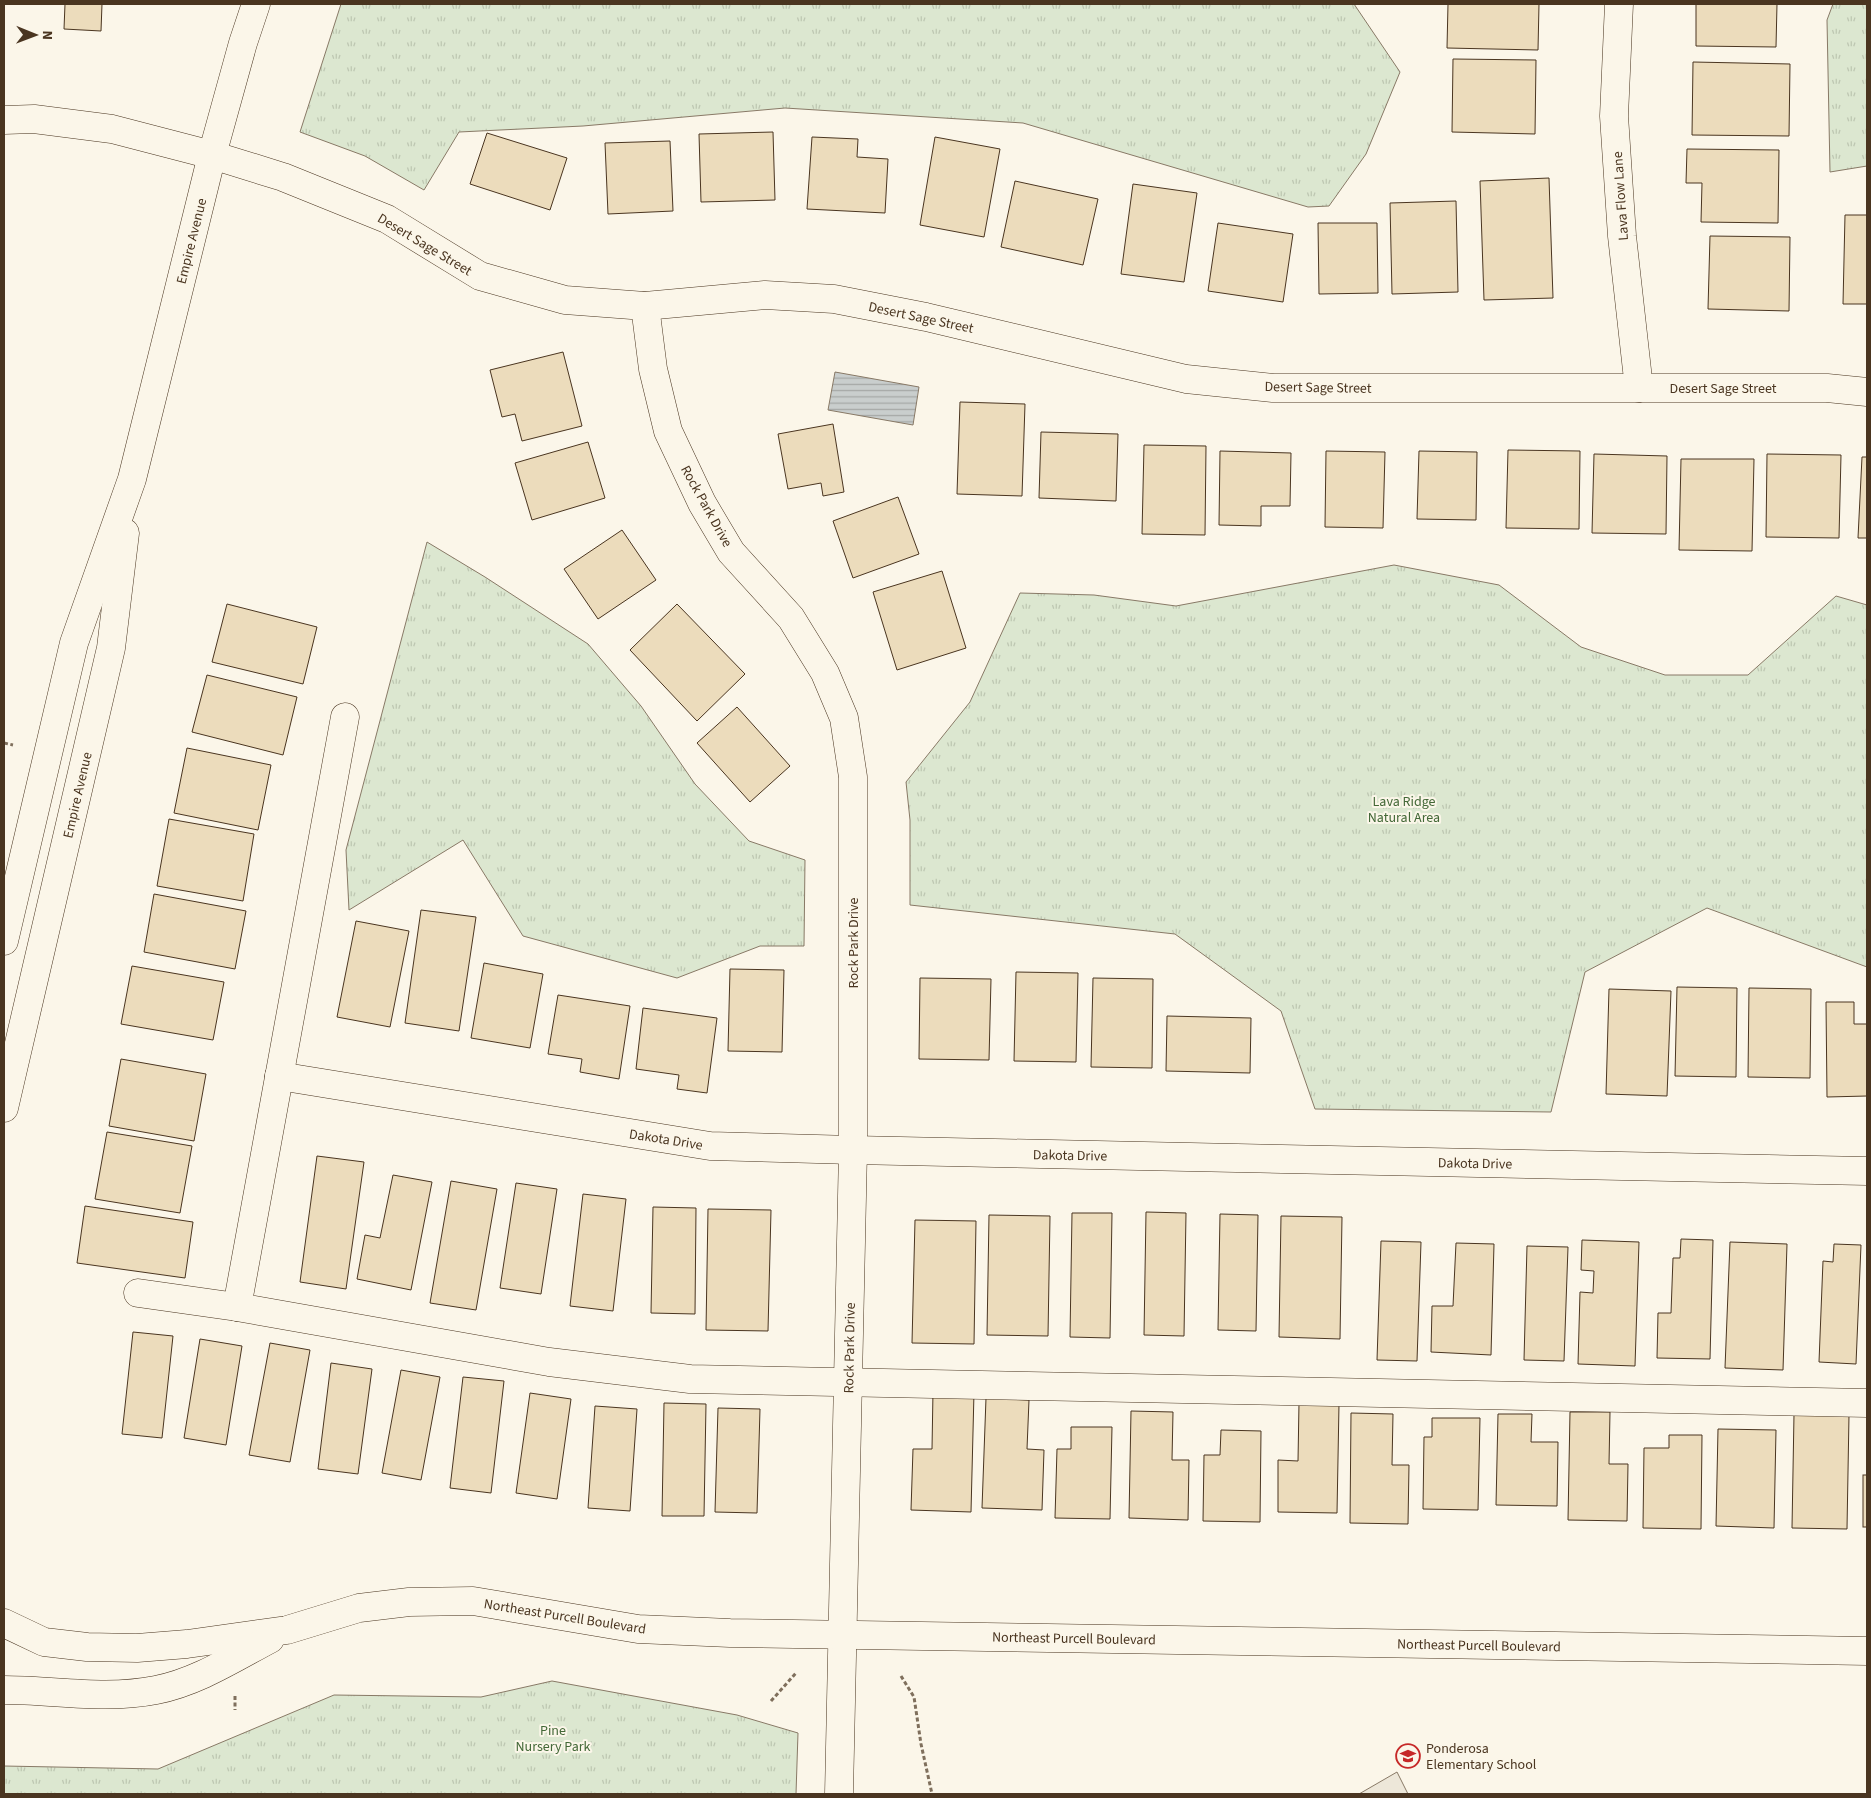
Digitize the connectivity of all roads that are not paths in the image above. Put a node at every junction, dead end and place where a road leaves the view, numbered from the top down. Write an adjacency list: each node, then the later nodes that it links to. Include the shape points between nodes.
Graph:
1 (256, 4): 4 (main road, Empire Avenue)
2 (1619, 4): 6 (main road, Lava Flow Lane, via 1614,116 1622,236)
3 (4, 120): 4 (main road, Desert Sage Street, via 34,118 112,129)
4 (212, 155): 5 (main road, Desert Sage Street, via 289,179 387,219 480,276 565,300); 8 (main road, Empire Avenue)
5 (645, 306): 6 (main road, Desert Sage Street, via 765,295 834,299 926,317 1186,379 1274,388); 13 (main road, Rock Park Drive, via 653,369 668,431 702,504 732,552 791,618 825,673 844,718 853,777)
6 (1639, 388): 7 (main road, Desert Sage Street, via 1827,388)
7 (1867, 392)
8 (132, 479): 10 (main road, Empire Avenue, via 74,643); 12 (main road, Empire Avenue, via 111,648)
9 (345, 717): 11 (main road)
10 (4, 941)
11 (279, 1076): 13 (main road, Dakota Drive, via 710,1146); 16 (main road)
12 (4, 1108)
13 (853, 1150): 14 (main road, Dakota Drive); 17 (main road, Rock Park Drive)
14 (1867, 1171)
15 (138, 1293): 16 (main road)
16 (237, 1307): 17 (main road, via 549,1362 690,1379)
17 (849, 1383): 18 (main road); 21 (main road, Rock Park Drive)
18 (1867, 1403)
19 (4, 1623): 20 (main road, Northeast Purcell Boulevard, via 44,1642 86,1647 137,1648 187,1644)
20 (287, 1630): 21 (main road, Northeast Purcell Boulevard, via 360,1608 409,1602 473,1600 638,1629); 23 (main road, Northeast Purcell Boulevard, via 193,1680 156,1690 108,1695)
21 (843, 1635): 22 (main road, Northeast Purcell Boulevard); 24 (main road, Rock Park Drive)
22 (1867, 1651)
23 (4, 1690)
24 (839, 1794)

